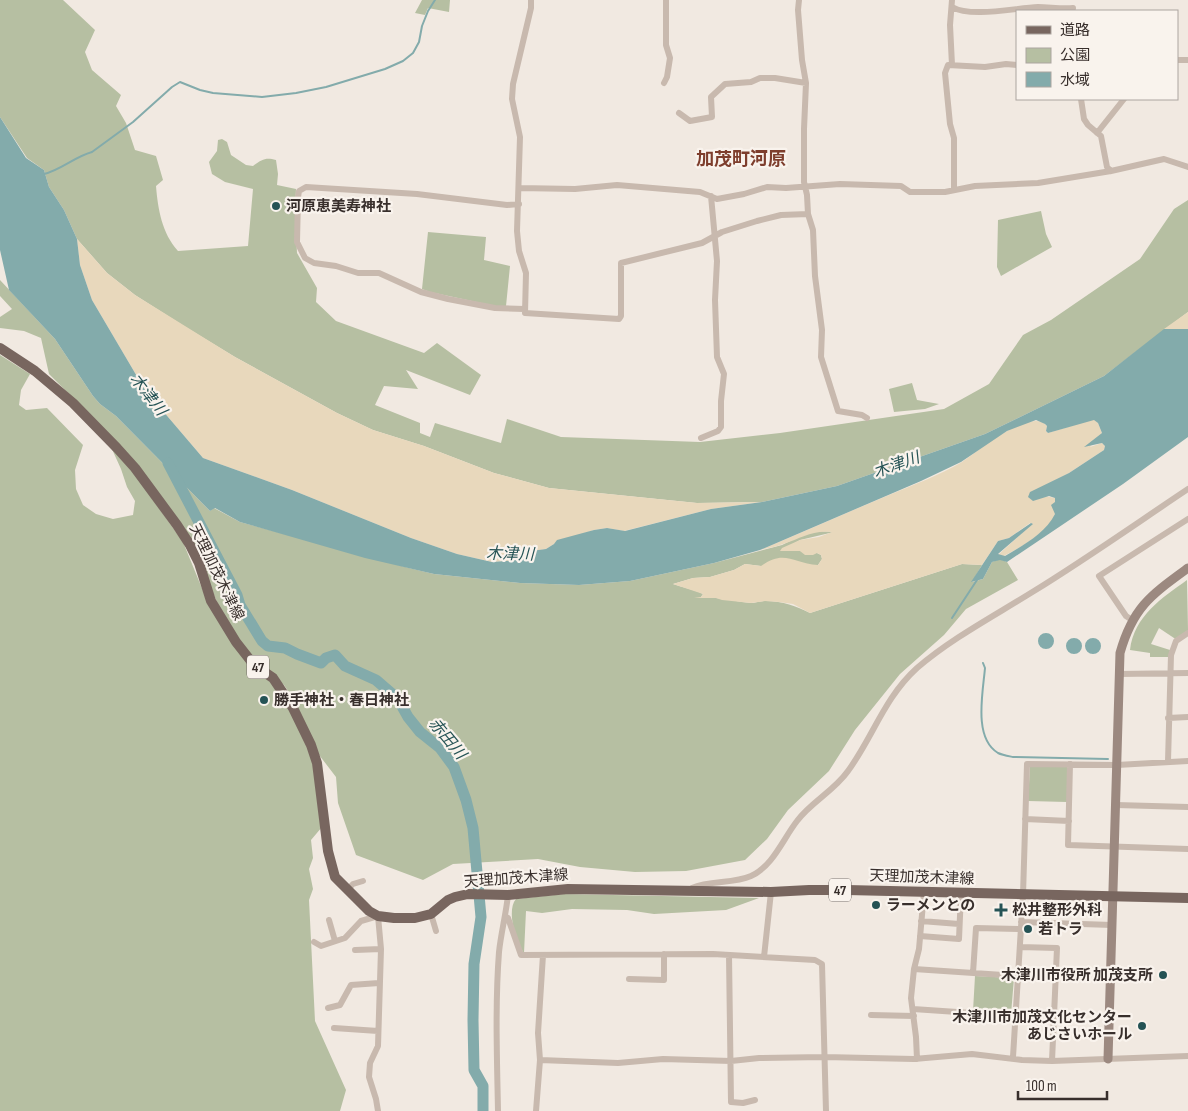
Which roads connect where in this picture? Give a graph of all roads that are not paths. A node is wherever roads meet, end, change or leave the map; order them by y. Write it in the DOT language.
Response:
graph roads {
  1 [pos="531,0"];
  2 [pos="666,0"];
  3 [pos="799,0"];
  4 [pos="1074,0"];
  5 [pos="952,4"];
  6 [pos="1073,10"];
  7 [pos="952,65"];
  8 [pos="1016,65"];
  9 [pos="664,83"];
  10 [pos="806,83"];
  11 [pos="1081,100"];
  12 [pos="1123,100"];
  13 [pos="679,112"];
  14 [pos="1097,132"];
  15 [pos="1188,167"];
  16 [pos="1111,171"];
  17 [pos="805,186"];
  18 [pos="519,188"];
  19 [pos="954,189"];
  20 [pos="711,196"];
  21 [pos="519,204"];
  22 [pos="808,214"];
  23 [pos="716,235"];
  24 [pos="524,309"];
  25 [pos="0,348"];
  26 [pos="868,418"];
  27 [pos="701,438"];
  28 [pos="1188,489"];
  29 [pos="1188,519"];
  30 [pos="1188,568"];
  31 [pos="1132,620"];
  32 [pos="1188,632"];
  33 [pos="1176,641"];
  34 [pos="1188,641"];
  35 [pos="1188,673"];
  36 [pos="1120,674"];
  37 [pos="1170,674"];
  38 [pos="1188,717"];
  39 [pos="1168,718"];
  40 [pos="1168,761"];
  41 [pos="1188,761"];
  42 [pos="1070,764"];
  43 [pos="1118,765"];
  44 [pos="1116,805"];
  45 [pos="1188,807"];
  46 [pos="1025,819"];
  47 [pos="1069,820"];
  48 [pos="1115,846"];
  49 [pos="1188,849"];
  50 [pos="363,881"];
  51 [pos="347,890"];
  52 [pos="689,890"];
  53 [pos="771,892"];
  54 [pos="924,892"];
  55 [pos="961,893"];
  56 [pos="508,895"];
  57 [pos="1023,895"];
  58 [pos="1113,896"];
  59 [pos="1188,898"];
  60 [pos="431,914"];
  61 [pos="378,916"];
  62 [pos="506,917"];
  63 [pos="329,920"];
  64 [pos="921,922"];
  65 [pos="959,924"];
  66 [pos="1021,925"];
  67 [pos="1112,925"];
  68 [pos="436,932"];
  69 [pos="920,936"];
  70 [pos="335,941"];
  71 [pos="314,942"];
  72 [pos="1020,947"];
  73 [pos="380,949"];
  74 [pos="355,950"];
  75 [pos="664,954"];
  76 [pos="542,955"];
  77 [pos="729,955"];
  78 [pos="764,957"];
  79 [pos="914,969"];
  80 [pos="972,973"];
  81 [pos="1018,976"];
  82 [pos="629,979"];
  83 [pos="379,983"];
  84 [pos="328,1008"];
  85 [pos="913,1012"];
  86 [pos="872,1015"];
  87 [pos="1016,1016"];
  88 [pos="334,1028"];
  89 [pos="378,1031"];
  90 [pos="1188,1056"];
  91 [pos="824,1057"];
  92 [pos="1013,1058"];
  93 [pos="917,1059"];
  94 [pos="1108,1059"];
  95 [pos="540,1060"];
  96 [pos="730,1061"];
  97 [pos="1052,1061"];
  98 [pos="755,1100"];
  99 [pos="731,1102"];
  100 [pos="378,1111"];
  101 [pos="498,1111"];
  102 [pos="536,1111"];
  103 [pos="732,1111"];
  104 [pos="826,1111"];
  1 -- 18 [label="street"];
  2 -- 9 [label="street"];
  3 -- 10 [label="street"];
  4 -- 6 [label="street"];
  5 -- 6 [label="street"];
  5 -- 7 [label="street"];
  7 -- 8 [label="street"];
  7 -- 19 [label="street"];
  10 -- 13 [label="street"];
  10 -- 17 [label="street"];
  11 -- 14 [label="street"];
  12 -- 14 [label="street"];
  14 -- 16 [label="street"];
  15 -- 16 [label="street"];
  16 -- 19 [label="street"];
  17 -- 19 [label="street"];
  17 -- 20 [label="street"];
  17 -- 22 [label="street"];
  18 -- 20 [label="street"];
  18 -- 21 [label="street"];
  20 -- 23 [label="street"];
  21 -- 24 [label="street"];
  21 -- 24 [label="street"];
  22 -- 23 [label="street"];
  22 -- 26 [label="street"];
  23 -- 24 [label="street"];
  23 -- 27 [label="street"];
  25 -- 51 [label="main road, 天理加茂木津線 / 47"];
  28 -- 52 [label="street"];
  29 -- 31 [label="street"];
  30 -- 31 [label="street"];
  31 -- 36 [label="street"];
  32 -- 33 [label="street"];
  33 -- 34 [label="street"];
  33 -- 37 [label="street"];
  35 -- 37 [label="street"];
  36 -- 37 [label="street"];
  36 -- 43 [label="street"];
  37 -- 39 [label="street"];
  38 -- 39 [label="street"];
  39 -- 40 [label="street"];
  40 -- 41 [label="street"];
  40 -- 43 [label="street"];
  42 -- 43 [label="street"];
  42 -- 46 [label="street"];
  42 -- 47 [label="street"];
  43 -- 44 [label="street"];
  44 -- 45 [label="street"];
  44 -- 48 [label="street"];
  46 -- 47 [label="street"];
  46 -- 57 [label="street"];
  47 -- 48 [label="street"];
  48 -- 49 [label="street"];
  48 -- 58 [label="street"];
  50 -- 51 [label="street"];
  51 -- 61 [label="main road, 天理加茂木津線 / 47"];
  52 -- 53 [label="main road, 天理加茂木津線 / 47"];
  52 -- 56 [label="main road, 天理加茂木津線 / 47"];
  53 -- 54 [label="main road, 天理加茂木津線 / 47"];
  53 -- 78 [label="street"];
  54 -- 55 [label="main road, 天理加茂木津線 / 47"];
  54 -- 64 [label="street"];
  55 -- 57 [label="main road, 天理加茂木津線 / 47"];
  55 -- 65 [label="street"];
  56 -- 60 [label="main road, 天理加茂木津線 / 47"];
  56 -- 62 [label="street"];
  57 -- 58 [label="main road, 天理加茂木津線 / 47"];
  57 -- 66 [label="street"];
  58 -- 59 [label="main road, 天理加茂木津線 / 47"];
  58 -- 67 [label="street"];
  60 -- 61 [label="main road, 天理加茂木津線 / 47"];
  60 -- 68 [label="street"];
  61 -- 70 [label="street"];
  61 -- 73 [label="street"];
  62 -- 76 [label="street"];
  62 -- 101 [label="street"];
  63 -- 70 [label="street"];
  64 -- 65 [label="street"];
  64 -- 69 [label="street"];
  65 -- 69 [label="street"];
  66 -- 67 [label="street"];
  66 -- 72 [label="street"];
  66 -- 80 [label="street"];
  67 -- 94 [label="street"];
  69 -- 79 [label="street"];
  70 -- 71 [label="street"];
  72 -- 81 [label="street"];
  72 -- 97 [label="street"];
  73 -- 74 [label="street"];
  73 -- 83 [label="street"];
  75 -- 76 [label="street"];
  75 -- 77 [label="street"];
  75 -- 82 [label="street"];
  76 -- 95 [label="street"];
  77 -- 78 [label="street"];
  77 -- 96 [label="street"];
  78 -- 91 [label="street"];
  79 -- 80 [label="street"];
  79 -- 85 [label="street"];
  80 -- 81 [label="street"];
  81 -- 87 [label="street"];
  83 -- 84 [label="street"];
  83 -- 89 [label="street"];
  85 -- 86 [label="street"];
  85 -- 87 [label="street"];
  85 -- 93 [label="street"];
  87 -- 92 [label="street"];
  88 -- 89 [label="street"];
  89 -- 100 [label="street"];
  90 -- 94 [label="street"];
  91 -- 93 [label="street"];
  91 -- 96 [label="street"];
  91 -- 104 [label="street"];
  92 -- 93 [label="street"];
  92 -- 97 [label="street"];
  94 -- 97 [label="street"];
  95 -- 96 [label="street"];
  95 -- 102 [label="street"];
  96 -- 99 [label="street"];
  98 -- 99 [label="street"];
  99 -- 103 [label="street"];
}
